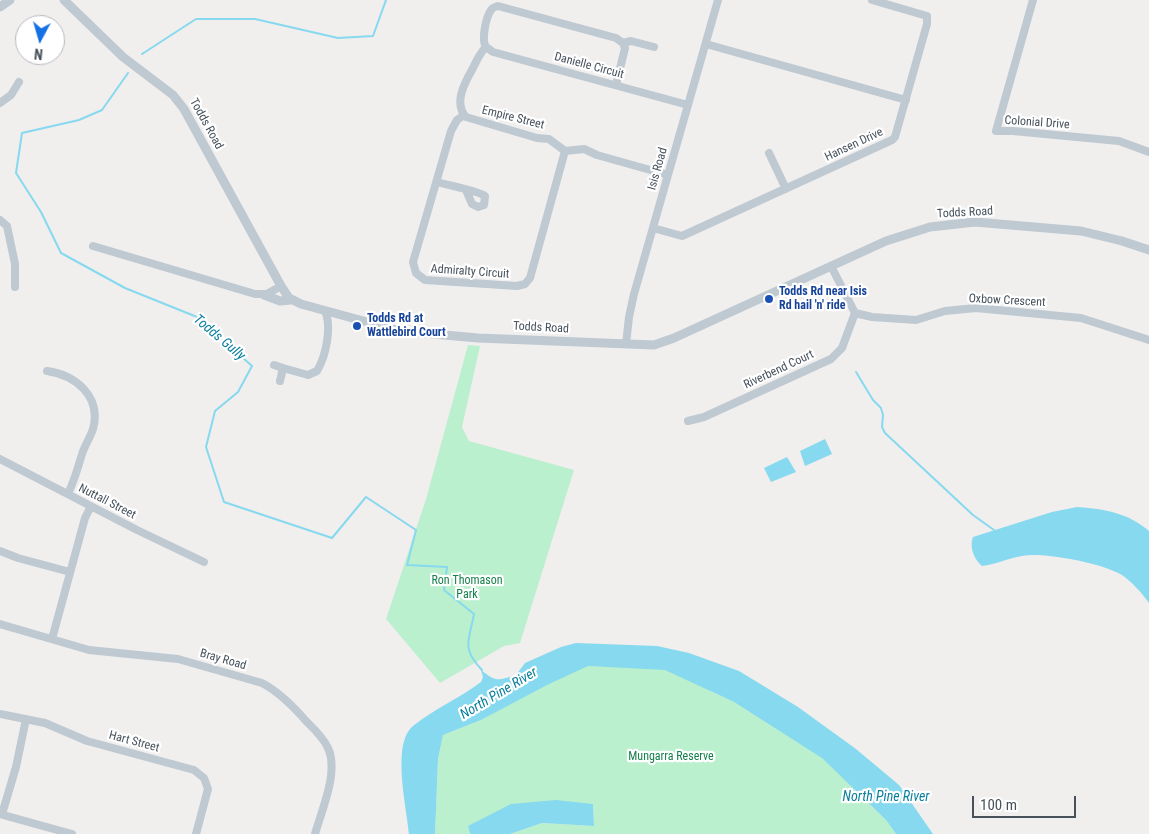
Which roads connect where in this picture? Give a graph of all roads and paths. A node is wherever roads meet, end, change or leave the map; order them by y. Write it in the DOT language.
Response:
graph roads {
  1 [pos="10,0"];
  2 [pos="64,0"];
  3 [pos="718,0"];
  4 [pos="872,0"];
  5 [pos="1033,0"];
  6 [pos="0,7"];
  7 [pos="623,43"];
  8 [pos="706,44"];
  9 [pos="486,47"];
  10 [pos="654,47"];
  11 [pos="18,82"];
  12 [pos="616,85"];
  13 [pos="906,100"];
  14 [pos="0,104"];
  15 [pos="688,105"];
  16 [pos="464,115"];
  17 [pos="565,151"];
  18 [pos="769,152"];
  19 [pos="1149,152"];
  20 [pos="668,175"];
  21 [pos="437,182"];
  22 [pos="786,188"];
  23 [pos="466,190"];
  24 [pos="3,222"];
  25 [pos="653,228"];
  26 [pos="94,246"];
  27 [pos="1149,250"];
  28 [pos="831,266"];
  29 [pos="281,286"];
  30 [pos="15,287"];
  31 [pos="264,295"];
  32 [pos="291,300"];
  33 [pos="325,311"];
  34 [pos="855,313"];
  35 [pos="343,316"];
  36 [pos="330,330"];
  37 [pos="1149,340"];
  38 [pos="626,344"];
  39 [pos="274,365"];
  40 [pos="283,368"];
  41 [pos="46,371"];
  42 [pos="280,381"];
  43 [pos="688,421"];
  44 [pos="0,459"];
  45 [pos="68,494"];
  46 [pos="90,506"];
  47 [pos="0,551"];
  48 [pos="204,562"];
  49 [pos="70,572"];
  50 [pos="0,624"];
  51 [pos="52,639"];
  52 [pos="0,714"];
  53 [pos="26,719"];
  54 [pos="1,814"];
  55 [pos="72,834"];
  56 [pos="196,834"];
  57 [pos="315,834"];
  1 -- 6 [label="street"];
  2 -- 29 [label="street, Todds Road"];
  3 -- 8 [label="street, Isis Road"];
  4 -- 13 [label="street, Hansen Drive"];
  5 -- 19 [label="street, Colonial Drive"];
  7 -- 9 [label="street"];
  7 -- 10 [label="street"];
  7 -- 12 [label="street"];
  8 -- 13 [label="street"];
  8 -- 15 [label="street, Isis Road"];
  9 -- 12 [label="street, Danielle Circuit"];
  9 -- 16 [label="street"];
  11 -- 14 [label="street"];
  12 -- 15 [label="street, Danielle Circuit"];
  13 -- 22 [label="street, Hansen Drive"];
  15 -- 20 [label="street, Isis Road"];
  16 -- 17 [label="street, Empire Street"];
  16 -- 21 [label="street, Admiralty Circuit"];
  17 -- 20 [label="street, Empire Street"];
  17 -- 21 [label="street, Admiralty Circuit"];
  18 -- 22 [label="street"];
  20 -- 25 [label="street, Isis Road"];
  21 -- 23 [label="street"];
  22 -- 25 [label="street, Hansen Drive"];
  24 -- 30 [label="street"];
  25 -- 38 [label="street, Isis Road"];
  26 -- 31 [label="street"];
  27 -- 28 [label="street, Todds Road"];
  28 -- 34 [label="street"];
  28 -- 38 [label="street, Todds Road"];
  29 -- 31 [label="street"];
  29 -- 32 [label="street, Todds Road"];
  31 -- 32 [label="street"];
  32 -- 33 [label="street, Todds Road"];
  33 -- 35 [label="street, Todds Road"];
  33 -- 36 [label="street"];
  34 -- 37 [label="street, Oxbow Crescent"];
  34 -- 43 [label="street, Riverbend Court"];
  35 -- 36 [label="street"];
  35 -- 38 [label="street, Todds Road"];
  36 -- 40 [label="street"];
  39 -- 40 [label="street"];
  40 -- 42 [label="street"];
  41 -- 45 [label="street"];
  44 -- 45 [label="street, Nuttall Street"];
  45 -- 46 [label="street, Nuttall Street"];
  46 -- 48 [label="street, Nuttall Street"];
  46 -- 49 [label="street"];
  47 -- 49 [label="street"];
  49 -- 51 [label="street"];
  50 -- 51 [label="street, Bray Road"];
  51 -- 57 [label="street, Bray Road"];
  52 -- 53 [label="street, Hart Street"];
  53 -- 54 [label="street"];
  53 -- 56 [label="street, Hart Street"];
  54 -- 55 [label="street"];
}
